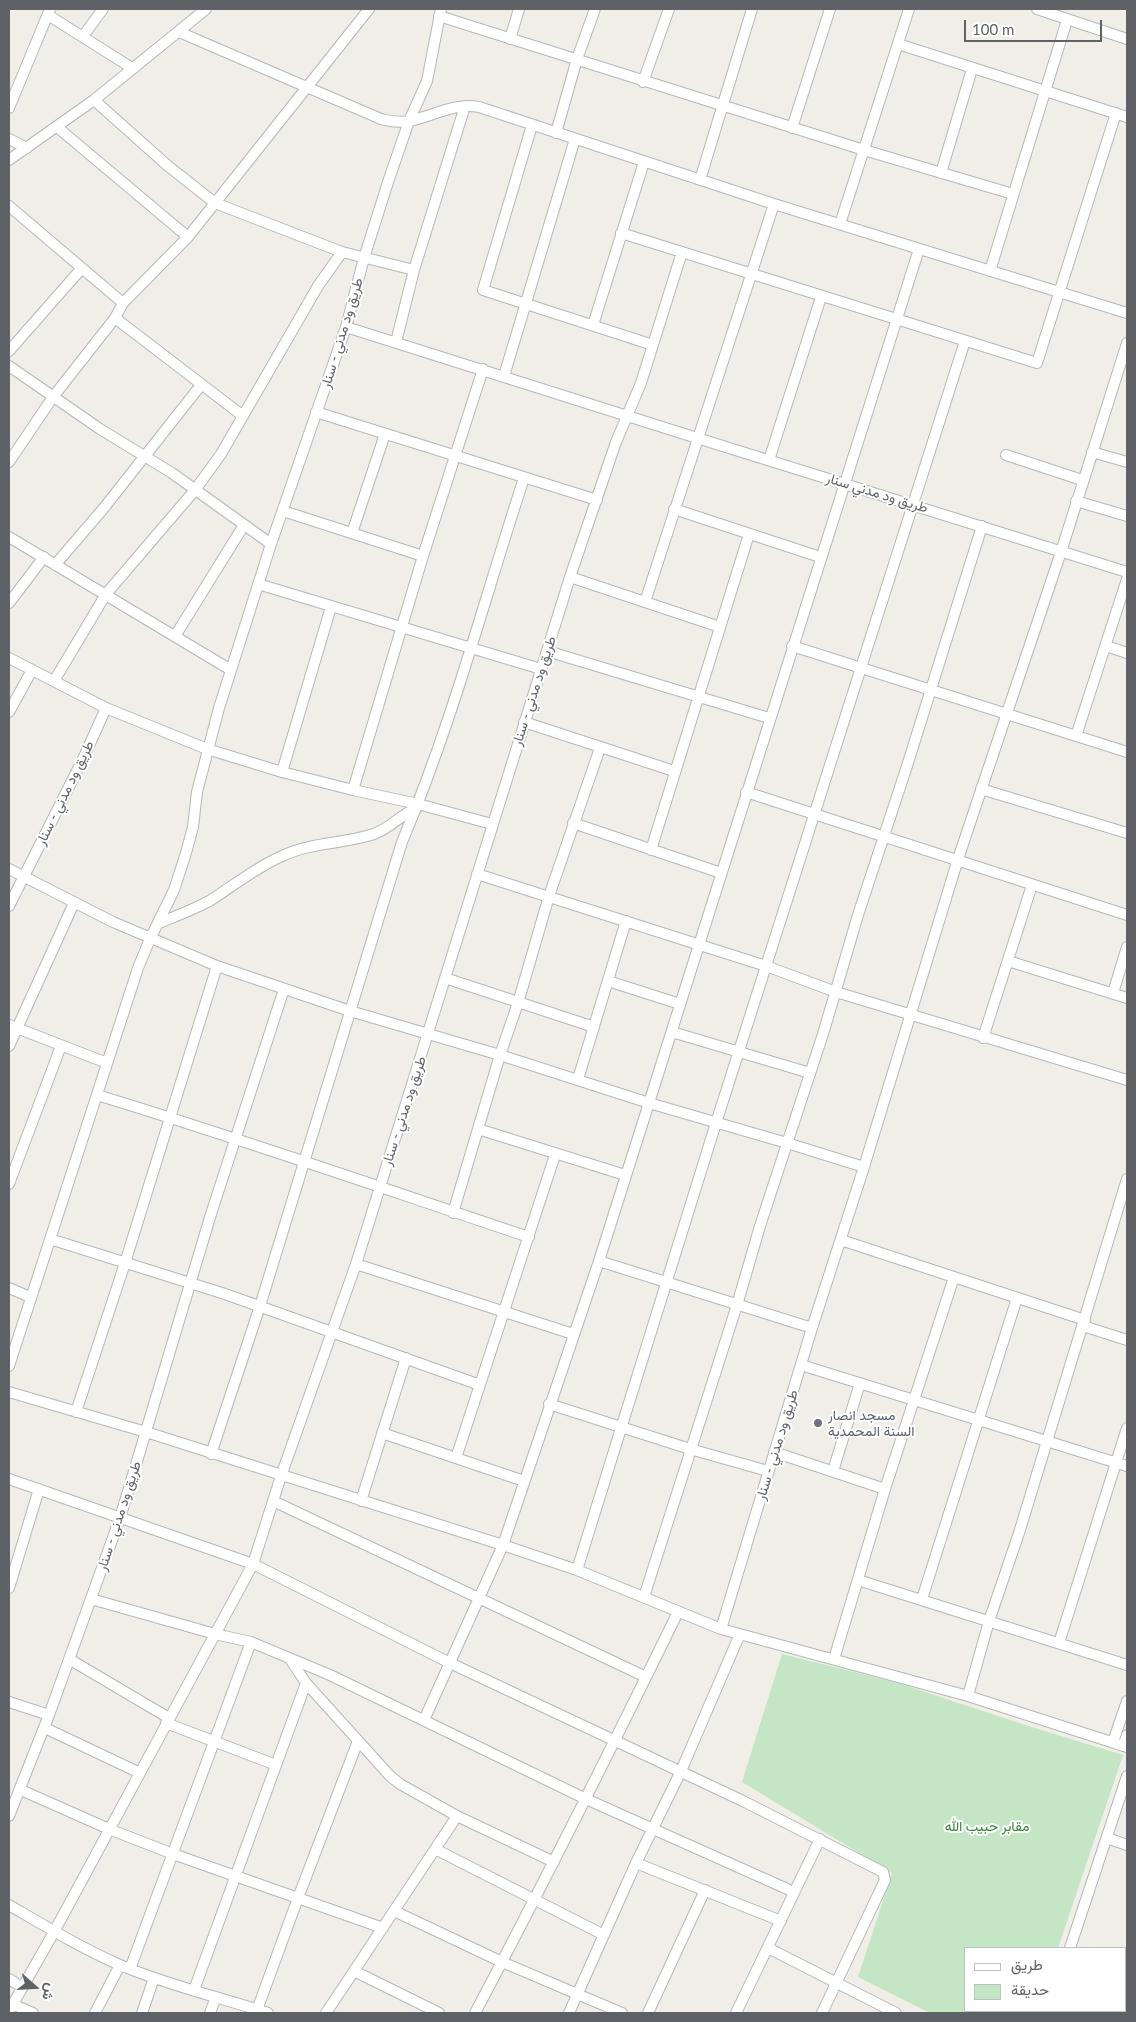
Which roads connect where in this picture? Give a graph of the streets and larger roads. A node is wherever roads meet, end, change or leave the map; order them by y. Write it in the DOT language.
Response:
graph roads {
  1 [pos="104,9"];
  2 [pos="206,9"];
  3 [pos="369,9"];
  4 [pos="519,9"];
  5 [pos="595,9"];
  6 [pos="669,9"];
  7 [pos="752,9"];
  8 [pos="830,9"];
  9 [pos="909,9"];
  10 [pos="1037,9"];
  11 [pos="49,12"];
  12 [pos="440,13"];
  13 [pos="1067,20"];
  14 [pos="179,32"];
  15 [pos="83,36"];
  16 [pos="1127,38"];
  17 [pos="510,39"];
  18 [pos="898,44"];
  19 [pos="577,59"];
  20 [pos="132,68"];
  21 [pos="972,69"];
  22 [pos="643,82"];
  23 [pos="305,88"];
  24 [pos="1045,92"];
  25 [pos="94,100"];
  26 [pos="465,106"];
  27 [pos="722,106"];
  28 [pos="9,108"];
  29 [pos="1116,114"];
  30 [pos="1127,117"];
  31 [pos="409,121"];
  32 [pos="532,125"];
  33 [pos="57,127"];
  34 [pos="792,128"];
  35 [pos="556,133"];
  36 [pos="9,139"];
  37 [pos="575,139"];
  38 [pos="26,148"];
  39 [pos="864,150"];
  40 [pos="9,160"];
  41 [pos="644,162"];
  42 [pos="942,173"];
  43 [pos="700,180"];
  44 [pos="1013,194"];
  45 [pos="215,203"];
  46 [pos="774,204"];
  47 [pos="9,208"];
  48 [pos="840,224"];
  49 [pos="621,233"];
  50 [pos="188,237"];
  51 [pos="919,248"];
  52 [pos="342,252"];
  53 [pos="682,252"];
  54 [pos="364,258"];
  55 [pos="82,268"];
  56 [pos="414,270"];
  57 [pos="990,271"];
  58 [pos="751,274"];
  59 [pos="1058,293"];
  60 [pos="821,297"];
  61 [pos="123,303"];
  62 [pos="525,304"];
  63 [pos="1127,313"];
  64 [pos="115,318"];
  65 [pos="896,319"];
  66 [pos="593,325"];
  67 [pos="346,327"];
  68 [pos="965,341"];
  69 [pos="396,342"];
  70 [pos="1127,343"];
  71 [pos="653,345"];
  72 [pos="9,351"];
  73 [pos="9,366"];
  74 [pos="483,370"];
  75 [pos="504,376"];
  76 [pos="200,385"];
  77 [pos="53,397"];
  78 [pos="316,412"];
  79 [pos="243,416"];
  80 [pos="626,416"];
  81 [pos="385,434"];
  82 [pos="697,438"];
  83 [pos="1092,452"];
  84 [pos="1006,455"];
  85 [pos="455,456"];
  86 [pos="146,457"];
  87 [pos="769,460"];
  88 [pos="9,462"];
  89 [pos="1127,462"];
  90 [pos="524,478"];
  91 [pos="1082,480"];
  92 [pos="844,482"];
  93 [pos="195,490"];
  94 [pos="597,500"];
  95 [pos="1076,501"];
  96 [pos="913,504"];
  97 [pos="674,510"];
  98 [pos="283,511"];
  99 [pos="1127,516"];
  100 [pos="244,525"];
  101 [pos="982,526"];
  102 [pos="352,534"];
  103 [pos="749,534"];
  104 [pos="9,537"];
  105 [pos="271,544"];
  106 [pos="1061,552"];
  107 [pos="423,556"];
  108 [pos="44,557"];
  109 [pos="820,557"];
  110 [pos="56,564"];
  111 [pos="1127,572"];
  112 [pos="570,577"];
  113 [pos="1127,579"];
  114 [pos="258,584"];
  115 [pos="106,594"];
  116 [pos="645,602"];
  117 [pos="9,603"];
  118 [pos="331,607"];
  119 [pos="720,627"];
  120 [pos="402,628"];
  121 [pos="175,636"];
  122 [pos="792,646"];
  123 [pos="1106,646"];
  124 [pos="472,648"];
  125 [pos="547,651"];
  126 [pos="1127,654"];
  127 [pos="9,658"];
  128 [pos="541,669"];
  129 [pos="861,669"];
  130 [pos="32,670"];
  131 [pos="231,670"];
  132 [pos="54,681"];
  133 [pos="930,690"];
  134 [pos="699,696"];
  135 [pos="106,708"];
  136 [pos="9,712"];
  137 [pos="1005,714"];
  138 [pos="769,718"];
  139 [pos="524,722"];
  140 [pos="1076,736"];
  141 [pos="600,748"];
  142 [pos="207,749"];
  143 [pos="1127,752"];
  144 [pos="674,771"];
  145 [pos="282,772"];
  146 [pos="981,789"];
  147 [pos="352,790"];
  148 [pos="746,792"];
  149 [pos="417,806"];
  150 [pos="815,815"];
  151 [pos="574,823"];
  152 [pos="492,824"];
  153 [pos="1127,833"];
  154 [pos="884,836"];
  155 [pos="651,850"];
  156 [pos="958,860"];
  157 [pos="9,869"];
  158 [pos="721,873"];
  159 [pos="477,874"];
  160 [pos="23,877"];
  161 [pos="1032,885"];
  162 [pos="549,896"];
  163 [pos="74,903"];
  164 [pos="9,906"];
  165 [pos="1127,915"];
  166 [pos="626,921"];
  167 [pos="159,923"];
  168 [pos="150,939"];
  169 [pos="699,944"];
  170 [pos="1127,947"];
  171 [pos="1008,961"];
  172 [pos="217,966"];
  173 [pos="766,966"];
  174 [pos="445,978"];
  175 [pos="608,981"];
  176 [pos="284,989"];
  177 [pos="836,992"];
  178 [pos="1113,994"];
  179 [pos="1127,998"];
  180 [pos="518,1003"];
  181 [pos="680,1004"];
  182 [pos="350,1010"];
  183 [pos="910,1014"];
  184 [pos="13,1026"];
  185 [pos="594,1027"];
  186 [pos="672,1032"];
  187 [pos="429,1034"];
  188 [pos="983,1038"];
  189 [pos="9,1046"];
  190 [pos="61,1046"];
  191 [pos="739,1052"];
  192 [pos="500,1055"];
  193 [pos="107,1063"];
  194 [pos="810,1073"];
  195 [pos="578,1079"];
  196 [pos="1127,1080"];
  197 [pos="97,1095"];
  198 [pos="649,1103"];
  199 [pos="170,1117"];
  200 [pos="716,1123"];
  201 [pos="478,1130"];
  202 [pos="235,1139"];
  203 [pos="787,1143"];
  204 [pos="555,1154"];
  205 [pos="303,1161"];
  206 [pos="864,1167"];
  207 [pos="625,1175"];
  208 [pos="1127,1179"];
  209 [pos="9,1184"];
  210 [pos="379,1188"];
  211 [pos="453,1212"];
  212 [pos="528,1237"];
  213 [pos="50,1239"];
  214 [pos="841,1240"];
  215 [pos="598,1261"];
  216 [pos="125,1263"];
  217 [pos="356,1264"];
  218 [pos="954,1277"];
  219 [pos="190,1283"];
  220 [pos="667,1283"];
  221 [pos="9,1288"];
  222 [pos="30,1297"];
  223 [pos="1017,1298"];
  224 [pos="737,1305"];
  225 [pos="260,1306"];
  226 [pos="504,1311"];
  227 [pos="1084,1323"];
  228 [pos="812,1328"];
  229 [pos="331,1333"];
  230 [pos="573,1334"];
  231 [pos="1127,1340"];
  232 [pos="406,1358"];
  233 [pos="801,1364"];
  234 [pos="9,1366"];
  235 [pos="860,1383"];
  236 [pos="480,1385"];
  237 [pos="9,1392"];
  238 [pos="914,1400"];
  239 [pos="549,1404"];
  240 [pos="76,1412"];
  241 [pos="978,1420"];
  242 [pos="622,1427"];
  243 [pos="1127,1428"];
  244 [pos="146,1432"];
  245 [pos="382,1433"];
  246 [pos="1047,1441"];
  247 [pos="690,1449"];
  248 [pos="774,1452"];
  249 [pos="211,1454"];
  250 [pos="456,1458"];
  251 [pos="1116,1463"];
  252 [pos="1127,1466"];
  253 [pos="768,1471"];
  254 [pos="833,1471"];
  255 [pos="281,1476"];
  256 [pos="9,1479"];
  257 [pos="524,1481"];
  258 [pos="885,1489"];
  259 [pos="39,1490"];
  260 [pos="361,1501"];
  261 [pos="273,1502"];
  262 [pos="120,1518"];
  263 [pos="502,1545"];
  264 [pos="253,1564"];
  265 [pos="577,1570"];
  266 [pos="858,1580"];
  267 [pos="9,1588"];
  268 [pos="644,1598"];
  269 [pos="91,1599"];
  270 [pos="478,1599"];
  271 [pos="922,1600"];
  272 [pos="678,1612"];
  273 [pos="990,1621"];
  274 [pos="721,1629"];
  275 [pos="215,1634"];
  276 [pos="740,1634"];
  277 [pos="251,1642"];
  278 [pos="1059,1643"];
  279 [pos="69,1659"];
  280 [pos="834,1659"];
  281 [pos="290,1660"];
  282 [pos="450,1663"];
  283 [pos="1127,1665"];
  284 [pos="646,1677"];
  285 [pos="306,1683"];
  286 [pos="968,1696"];
  287 [pos="1127,1701"];
  288 [pos="9,1702"];
  289 [pos="49,1715"];
  290 [pos="424,1720"];
  291 [pos="168,1721"];
  292 [pos="44,1728"];
  293 [pos="1127,1735"];
  294 [pos="214,1741"];
  295 [pos="616,1741"];
  296 [pos="358,1742"];
  297 [pos="1121,1745"];
  298 [pos="276,1765"];
  299 [pos="682,1771"];
  300 [pos="140,1773"];
  301 [pos="1127,1776"];
  302 [pos="20,1790"];
  303 [pos="586,1799"];
  304 [pos="9,1816"];
  305 [pos="457,1816"];
  306 [pos="109,1829"];
  307 [pos="652,1829"];
  308 [pos="1107,1838"];
  309 [pos="820,1839"];
  310 [pos="1127,1845"];
  311 [pos="435,1849"];
  312 [pos="173,1854"];
  313 [pos="554,1862"];
  314 [pos="636,1863"];
  315 [pos="236,1876"];
  316 [pos="704,1890"];
  317 [pos="794,1892"];
  318 [pos="298,1898"];
  319 [pos="534,1901"];
  320 [pos="9,1905"];
  321 [pos="394,1911"];
  322 [pos="781,1921"];
  323 [pos="383,1928"];
  324 [pos="54,1932"];
  325 [pos="604,1935"];
  326 [pos="1070,1947"];
  327 [pos="768,1948"];
  328 [pos="502,1962"];
  329 [pos="120,1965"];
  330 [pos="130,1968"];
  331 [pos="354,1971"];
  332 [pos="154,1978"];
  333 [pos="9,1979"];
  334 [pos="836,1982"];
  335 [pos="22,1987"];
  336 [pos="194,1990"];
  337 [pos="577,1994"];
  338 [pos="216,1997"];
  339 [pos="11,2008"];
  340 [pos="257,2010"];
  341 [pos="33,2013"];
  342 [pos="95,2013"];
  343 [pos="142,2013"];
  344 [pos="210,2013"];
  345 [pos="268,2013"];
  346 [pos="326,2013"];
  347 [pos="439,2013"];
  348 [pos="475,2013"];
  349 [pos="569,2013"];
  350 [pos="622,2013"];
  351 [pos="648,2013"];
  352 [pos="736,2013"];
  353 [pos="822,2013"];
  354 [pos="896,2013"];
  1 -- 15 [label="street"];
  2 -- 14 [label="street"];
  3 -- 23 [label="street"];
  4 -- 17 [label="street"];
  5 -- 19 [label="street"];
  6 -- 22 [label="street"];
  7 -- 27 [label="street"];
  8 -- 34 [label="street"];
  9 -- 18 [label="street"];
  10 -- 13 [label="street"];
  11 -- 15 [label="street"];
  11 -- 28 [label="street"];
  12 -- 17 [label="street"];
  12 -- 31 [label="street, طريق ود مدني - سنار"];
  13 -- 16 [label="street"];
  13 -- 24 [label="street"];
  14 -- 20 [label="street"];
  14 -- 23 [label="street"];
  15 -- 20 [label="street"];
  17 -- 19 [label="street"];
  18 -- 21 [label="street"];
  18 -- 39 [label="street"];
  19 -- 22 [label="street"];
  19 -- 35 [label="street"];
  20 -- 25 [label="street"];
  21 -- 24 [label="street"];
  21 -- 42 [label="street"];
  22 -- 27 [label="street"];
  23 -- 31 [label="street"];
  23 -- 45 [label="street"];
  24 -- 29 [label="street"];
  24 -- 44 [label="street"];
  25 -- 33 [label="street"];
  25 -- 45 [label="street"];
  26 -- 31 [label="street"];
  26 -- 32 [label="street"];
  26 -- 56 [label="street"];
  27 -- 34 [label="street"];
  27 -- 43 [label="street"];
  29 -- 30 [label="street"];
  29 -- 59 [label="street"];
  31 -- 54 [label="street, طريق ود مدني - سنار"];
  32 -- 35 [label="street"];
  32 -- 62 [label="street"];
  33 -- 38 [label="street"];
  33 -- 50 [label="street"];
  34 -- 39 [label="street"];
  35 -- 37 [label="street"];
  36 -- 38 [label="street"];
  37 -- 41 [label="street"];
  37 -- 62 [label="street"];
  38 -- 40 [label="street"];
  39 -- 42 [label="street"];
  39 -- 48 [label="street"];
  41 -- 43 [label="street"];
  41 -- 49 [label="street"];
  42 -- 44 [label="street"];
  43 -- 46 [label="street"];
  44 -- 57 [label="street"];
  45 -- 50 [label="street"];
  45 -- 52 [label="street"];
  46 -- 48 [label="street"];
  46 -- 58 [label="street"];
  47 -- 55 [label="street"];
  48 -- 51 [label="street"];
  49 -- 53 [label="street"];
  49 -- 66 [label="street"];
  50 -- 61 [label="street"];
  51 -- 57 [label="street"];
  51 -- 65 [label="street"];
  52 -- 54 [label="street"];
  52 -- 79 [label="street"];
  53 -- 58 [label="street"];
  53 -- 71 [label="street, طريق ود مدني - سنار"];
  54 -- 56 [label="street"];
  54 -- 67 [label="street, طريق ود مدني - سنار"];
  55 -- 61 [label="street"];
  55 -- 72 [label="street"];
  56 -- 69 [label="street"];
  57 -- 59 [label="street"];
  58 -- 60 [label="street"];
  58 -- 82 [label="street"];
  59 -- 63 [label="street"];
  59 -- 68 [label="street"];
  60 -- 65 [label="street"];
  60 -- 87 [label="street"];
  61 -- 64 [label="street"];
  62 -- 66 [label="street"];
  62 -- 75 [label="street"];
  64 -- 76 [label="street"];
  64 -- 77 [label="street"];
  65 -- 68 [label="street"];
  65 -- 92 [label="street"];
  66 -- 71 [label="street"];
  67 -- 69 [label="street, طريق ود مدني سنار"];
  67 -- 78 [label="street, طريق ود مدني - سنار"];
  68 -- 96 [label="street"];
  69 -- 74 [label="street, طريق ود مدني سنار"];
  70 -- 83 [label="street, طريق ود مدني - سنار"];
  71 -- 80 [label="street, طريق ود مدني - سنار"];
  73 -- 77 [label="street"];
  74 -- 75 [label="street, طريق ود مدني سنار"];
  74 -- 85 [label="street"];
  75 -- 80 [label="street, طريق ود مدني سنار"];
  76 -- 79 [label="street"];
  76 -- 86 [label="street"];
  77 -- 86 [label="street"];
  77 -- 88 [label="street"];
  78 -- 81 [label="street"];
  78 -- 98 [label="street, طريق ود مدني - سنار"];
  79 -- 93 [label="street"];
  80 -- 82 [label="street, طريق ود مدني سنار"];
  80 -- 94 [label="street, طريق ود مدني - سنار"];
  81 -- 85 [label="street"];
  81 -- 102 [label="street"];
  82 -- 87 [label="street, طريق ود مدني سنار"];
  82 -- 97 [label="street"];
  83 -- 89 [label="street"];
  83 -- 91 [label="street, طريق ود مدني - سنار"];
  84 -- 91 [label="street"];
  85 -- 90 [label="street"];
  85 -- 107 [label="street"];
  86 -- 93 [label="street"];
  86 -- 110 [label="street"];
  87 -- 92 [label="street, طريق ود مدني سنار"];
  90 -- 94 [label="street"];
  90 -- 124 [label="street"];
  91 -- 95 [label="street, طريق ود مدني - سنار"];
  92 -- 96 [label="street, طريق ود مدني سنار"];
  92 -- 109 [label="street"];
  93 -- 100 [label="street"];
  93 -- 115 [label="street"];
  94 -- 112 [label="street, طريق ود مدني - سنار"];
  95 -- 99 [label="street"];
  95 -- 106 [label="street, طريق ود مدني - سنار"];
  96 -- 101 [label="street, طريق ود مدني سنار"];
  96 -- 129 [label="street"];
  97 -- 103 [label="street"];
  97 -- 116 [label="street"];
  98 -- 102 [label="street"];
  98 -- 105 [label="street, طريق ود مدني - سنار"];
  100 -- 105 [label="street"];
  100 -- 121 [label="street"];
  101 -- 106 [label="street, طريق ود مدني سنار"];
  101 -- 133 [label="street"];
  102 -- 107 [label="street"];
  103 -- 109 [label="street"];
  103 -- 119 [label="street"];
  104 -- 108 [label="street"];
  105 -- 114 [label="street, طريق ود مدني - سنار"];
  106 -- 111 [label="street, طريق ود مدني سنار"];
  106 -- 137 [label="street, طريق ود مدني - سنار"];
  107 -- 120 [label="street"];
  108 -- 110 [label="street"];
  108 -- 117 [label="street"];
  109 -- 122 [label="street"];
  110 -- 115 [label="street"];
  112 -- 116 [label="street"];
  112 -- 125 [label="street, طريق ود مدني - سنار"];
  113 -- 123 [label="street"];
  114 -- 118 [label="street"];
  114 -- 131 [label="street, طريق ود مدني - سنار"];
  115 -- 121 [label="street"];
  115 -- 132 [label="street"];
  116 -- 119 [label="street"];
  118 -- 120 [label="street"];
  118 -- 145 [label="street"];
  119 -- 134 [label="street"];
  120 -- 124 [label="street"];
  120 -- 147 [label="street"];
  121 -- 131 [label="street"];
  122 -- 129 [label="street"];
  122 -- 138 [label="street"];
  123 -- 126 [label="street"];
  123 -- 140 [label="street"];
  124 -- 128 [label="street"];
  124 -- 149 [label="street"];
  125 -- 128 [label="street, طريق ود مدني - سنار"];
  125 -- 134 [label="street"];
  127 -- 130 [label="street"];
  128 -- 139 [label="street, طريق ود مدني - سنار"];
  129 -- 133 [label="street"];
  129 -- 150 [label="street"];
  130 -- 132 [label="street"];
  130 -- 136 [label="street"];
  131 -- 142 [label="street, طريق ود مدني - سنار"];
  132 -- 135 [label="street"];
  133 -- 137 [label="street"];
  133 -- 154 [label="street"];
  134 -- 138 [label="street"];
  134 -- 144 [label="street"];
  135 -- 142 [label="street"];
  135 -- 160 [label="street, طريق ود مدني - سنار"];
  137 -- 140 [label="street"];
  137 -- 146 [label="street, طريق ود مدني - سنار"];
  138 -- 148 [label="street"];
  139 -- 141 [label="street"];
  139 -- 152 [label="street, طريق ود مدني - سنار"];
  140 -- 143 [label="street"];
  141 -- 144 [label="street"];
  141 -- 151 [label="street"];
  142 -- 145 [label="street"];
  142 -- 167 [label="street, طريق ود مدني - سنار"];
  144 -- 155 [label="street"];
  145 -- 147 [label="street"];
  146 -- 153 [label="street"];
  146 -- 156 [label="street, طريق ود مدني - سنار"];
  147 -- 149 [label="street"];
  148 -- 150 [label="street"];
  148 -- 158 [label="street"];
  149 -- 152 [label="street"];
  149 -- 167 [label="street"];
  149 -- 182 [label="street"];
  150 -- 154 [label="street"];
  150 -- 173 [label="street"];
  151 -- 155 [label="street"];
  151 -- 162 [label="street"];
  152 -- 159 [label="street, طريق ود مدني - سنار"];
  154 -- 156 [label="street"];
  154 -- 177 [label="street"];
  155 -- 158 [label="street"];
  156 -- 161 [label="street"];
  156 -- 183 [label="street, طريق ود مدني - سنار"];
  157 -- 160 [label="street"];
  158 -- 169 [label="street"];
  159 -- 162 [label="street"];
  159 -- 174 [label="street, طريق ود مدني - سنار"];
  160 -- 163 [label="street"];
  160 -- 164 [label="street, طريق ود مدني - سنار"];
  161 -- 165 [label="street"];
  161 -- 171 [label="street"];
  162 -- 166 [label="street"];
  162 -- 180 [label="street"];
  163 -- 168 [label="street"];
  163 -- 184 [label="street"];
  166 -- 169 [label="street"];
  166 -- 175 [label="street"];
  167 -- 168 [label="street, طريق ود مدني - سنار"];
  168 -- 172 [label="street"];
  168 -- 193 [label="street, طريق ود مدني - سنار"];
  169 -- 173 [label="street"];
  169 -- 181 [label="street"];
  170 -- 178 [label="street"];
  171 -- 178 [label="street"];
  171 -- 188 [label="street"];
  172 -- 176 [label="street"];
  172 -- 199 [label="street"];
  173 -- 177 [label="street"];
  173 -- 191 [label="street"];
  174 -- 180 [label="street"];
  174 -- 187 [label="street, طريق ود مدني - سنار"];
  175 -- 181 [label="street"];
  175 -- 185 [label="street"];
  176 -- 182 [label="street"];
  176 -- 202 [label="street, طريق ود مدني - سنار"];
  177 -- 183 [label="street"];
  177 -- 194 [label="street"];
  178 -- 179 [label="street"];
  180 -- 185 [label="street"];
  180 -- 192 [label="street"];
  181 -- 186 [label="street"];
  182 -- 187 [label="street"];
  182 -- 205 [label="street"];
  183 -- 188 [label="street"];
  183 -- 206 [label="street, طريق ود مدني - سنار"];
  184 -- 189 [label="street"];
  184 -- 190 [label="street"];
  185 -- 195 [label="street"];
  186 -- 191 [label="street"];
  186 -- 198 [label="street"];
  187 -- 192 [label="street"];
  187 -- 210 [label="street, طريق ود مدني - سنار"];
  188 -- 196 [label="street"];
  190 -- 193 [label="street"];
  190 -- 209 [label="street"];
  191 -- 194 [label="street"];
  191 -- 200 [label="street"];
  192 -- 195 [label="street"];
  192 -- 201 [label="street"];
  193 -- 197 [label="street, طريق ود مدني - سنار"];
  194 -- 203 [label="street"];
  195 -- 198 [label="street"];
  197 -- 199 [label="street"];
  197 -- 213 [label="street, طريق ود مدني - سنار"];
  198 -- 200 [label="street"];
  198 -- 207 [label="street"];
  199 -- 202 [label="street"];
  199 -- 216 [label="street"];
  200 -- 203 [label="street"];
  200 -- 220 [label="street"];
  201 -- 204 [label="street"];
  201 -- 211 [label="street"];
  202 -- 205 [label="street"];
  202 -- 219 [label="street, طريق ود مدني - سنار"];
  203 -- 206 [label="street"];
  203 -- 224 [label="street"];
  204 -- 207 [label="street"];
  204 -- 212 [label="street"];
  205 -- 210 [label="street"];
  205 -- 225 [label="street"];
  206 -- 214 [label="street, طريق ود مدني - سنار"];
  207 -- 215 [label="street"];
  208 -- 227 [label="street"];
  210 -- 211 [label="street"];
  210 -- 217 [label="street, طريق ود مدني - سنار"];
  211 -- 212 [label="street"];
  212 -- 226 [label="street"];
  213 -- 216 [label="street"];
  213 -- 222 [label="street, طريق ود مدني - سنار"];
  214 -- 218 [label="street"];
  214 -- 228 [label="street, طريق ود مدني - سنار"];
  215 -- 220 [label="street"];
  215 -- 230 [label="street"];
  216 -- 219 [label="street"];
  216 -- 240 [label="street"];
  217 -- 226 [label="street"];
  217 -- 229 [label="street, طريق ود مدني - سنار"];
  218 -- 223 [label="street"];
  218 -- 238 [label="street"];
  219 -- 225 [label="street"];
  219 -- 244 [label="street, طريق ود مدني - سنار"];
  220 -- 224 [label="street"];
  220 -- 242 [label="street"];
  221 -- 222 [label="street"];
  222 -- 234 [label="street, طريق ود مدني - سنار"];
  223 -- 227 [label="street"];
  223 -- 241 [label="street"];
  224 -- 228 [label="street"];
  224 -- 247 [label="street"];
  225 -- 229 [label="street"];
  225 -- 249 [label="street"];
  226 -- 230 [label="street"];
  226 -- 236 [label="street"];
  227 -- 231 [label="street"];
  227 -- 246 [label="street"];
  228 -- 233 [label="street, طريق ود مدني - سنار"];
  229 -- 232 [label="street"];
  229 -- 255 [label="street, طريق ود مدني - سنار"];
  230 -- 239 [label="street"];
  232 -- 236 [label="street"];
  232 -- 245 [label="street"];
  233 -- 235 [label="street"];
  233 -- 248 [label="street, طريق ود مدني - سنار"];
  235 -- 238 [label="street"];
  235 -- 254 [label="street"];
  236 -- 250 [label="street"];
  237 -- 240 [label="street"];
  238 -- 241 [label="street"];
  238 -- 258 [label="street"];
  239 -- 242 [label="street"];
  239 -- 257 [label="street"];
  240 -- 244 [label="street"];
  241 -- 246 [label="street"];
  241 -- 271 [label="street"];
  242 -- 247 [label="street"];
  242 -- 265 [label="street"];
  243 -- 251 [label="street"];
  244 -- 249 [label="street"];
  244 -- 262 [label="street, طريق ود مدني - سنار"];
  245 -- 250 [label="street"];
  245 -- 260 [label="street"];
  246 -- 251 [label="street"];
  246 -- 273 [label="street"];
  247 -- 253 [label="street"];
  247 -- 268 [label="street"];
  248 -- 253 [label="street, طريق ود مدني - سنار"];
  248 -- 254 [label="street"];
  249 -- 255 [label="street"];
  250 -- 257 [label="street"];
  251 -- 252 [label="street"];
  251 -- 278 [label="street"];
  253 -- 274 [label="street, طريق ود مدني - سنار"];
  254 -- 258 [label="street"];
  255 -- 260 [label="street"];
  255 -- 261 [label="street, طريق ود مدني - سنار"];
  256 -- 259 [label="street"];
  257 -- 263 [label="street"];
  258 -- 266 [label="street"];
  259 -- 262 [label="street"];
  259 -- 267 [label="street"];
  260 -- 263 [label="street"];
  261 -- 264 [label="street, طريق ود مدني - سنار"];
  261 -- 270 [label="street"];
  262 -- 264 [label="street"];
  262 -- 269 [label="street, طريق ود مدني - سنار"];
  263 -- 265 [label="street"];
  263 -- 270 [label="street"];
  264 -- 275 [label="street, طريق ود مدني - سنار"];
  264 -- 282 [label="street"];
  265 -- 268 [label="street"];
  266 -- 271 [label="street"];
  266 -- 280 [label="street"];
  268 -- 272 [label="street"];
  269 -- 275 [label="street"];
  269 -- 279 [label="street, طريق ود مدني - سنار"];
  270 -- 282 [label="street"];
  270 -- 284 [label="street"];
  271 -- 273 [label="street"];
  272 -- 274 [label="street"];
  272 -- 284 [label="street"];
  273 -- 278 [label="street"];
  273 -- 286 [label="street"];
  274 -- 276 [label="street"];
  275 -- 277 [label="street"];
  275 -- 291 [label="street, طريق ود مدني - سنار"];
  276 -- 280 [label="street"];
  276 -- 299 [label="street"];
  277 -- 281 [label="street"];
  277 -- 294 [label="street"];
  278 -- 283 [label="street"];
  279 -- 289 [label="street, طريق ود مدني - سنار"];
  279 -- 291 [label="street"];
  280 -- 286 [label="street"];
  281 -- 285 [label="street"];
  281 -- 290 [label="street"];
  282 -- 290 [label="street"];
  282 -- 295 [label="street"];
  284 -- 295 [label="street"];
  285 -- 296 [label="street"];
  285 -- 298 [label="street"];
  286 -- 297 [label="street"];
  287 -- 297 [label="street"];
  288 -- 289 [label="street"];
  289 -- 292 [label="street, طريق ود مدني - سنار"];
  290 -- 303 [label="street"];
  291 -- 294 [label="street"];
  291 -- 300 [label="street, طريق ود مدني - سنار"];
  292 -- 300 [label="street"];
  292 -- 302 [label="street, طريق ود مدني - سنار"];
  293 -- 297 [label="street"];
  294 -- 298 [label="street"];
  294 -- 312 [label="street"];
  295 -- 299 [label="street"];
  295 -- 303 [label="street"];
  296 -- 305 [label="street"];
  296 -- 318 [label="street"];
  298 -- 315 [label="street"];
  299 -- 307 [label="street"];
  299 -- 309 [label="street"];
  300 -- 306 [label="street, طريق ود مدني - سنار"];
  301 -- 308 [label="street"];
  302 -- 304 [label="street, طريق ود مدني - سنار"];
  302 -- 306 [label="street"];
  303 -- 307 [label="street"];
  303 -- 313 [label="street"];
  305 -- 311 [label="street"];
  305 -- 313 [label="street"];
  306 -- 312 [label="street"];
  306 -- 324 [label="street, طريق ود مدني - سنار"];
  307 -- 314 [label="street"];
  307 -- 317 [label="street"];
  308 -- 310 [label="street"];
  308 -- 326 [label="street"];
  309 -- 317 [label="street"];
  309 -- 334 [label="street"];
  311 -- 319 [label="street"];
  311 -- 321 [label="street"];
  312 -- 315 [label="street"];
  312 -- 330 [label="street"];
  313 -- 319 [label="street"];
  314 -- 316 [label="street"];
  314 -- 325 [label="street"];
  315 -- 318 [label="street"];
  315 -- 336 [label="street"];
  316 -- 322 [label="street"];
  316 -- 351 [label="street"];
  317 -- 322 [label="street"];
  318 -- 323 [label="street"];
  318 -- 340 [label="street"];
  319 -- 325 [label="street"];
  319 -- 328 [label="street"];
  320 -- 324 [label="street"];
  321 -- 323 [label="street"];
  321 -- 328 [label="street"];
  322 -- 327 [label="street"];
  323 -- 331 [label="street"];
  324 -- 329 [label="street"];
  324 -- 335 [label="street, طريق ود مدني - سنار"];
  325 -- 337 [label="street"];
  327 -- 334 [label="street"];
  327 -- 352 [label="street"];
  328 -- 337 [label="street"];
  328 -- 348 [label="street"];
  329 -- 330 [label="street"];
  329 -- 342 [label="street"];
  330 -- 332 [label="street"];
  331 -- 346 [label="street"];
  331 -- 347 [label="street"];
  332 -- 336 [label="street"];
  332 -- 343 [label="street"];
  333 -- 335 [label="street"];
  334 -- 353 [label="street"];
  334 -- 354 [label="street"];
  335 -- 339 [label="street, طريق ود مدني - سنار"];
  336 -- 338 [label="street"];
  337 -- 349 [label="street"];
  337 -- 350 [label="street"];
  338 -- 340 [label="street"];
  338 -- 344 [label="street"];
  339 -- 341 [label="street"];
  340 -- 345 [label="street"];
}
